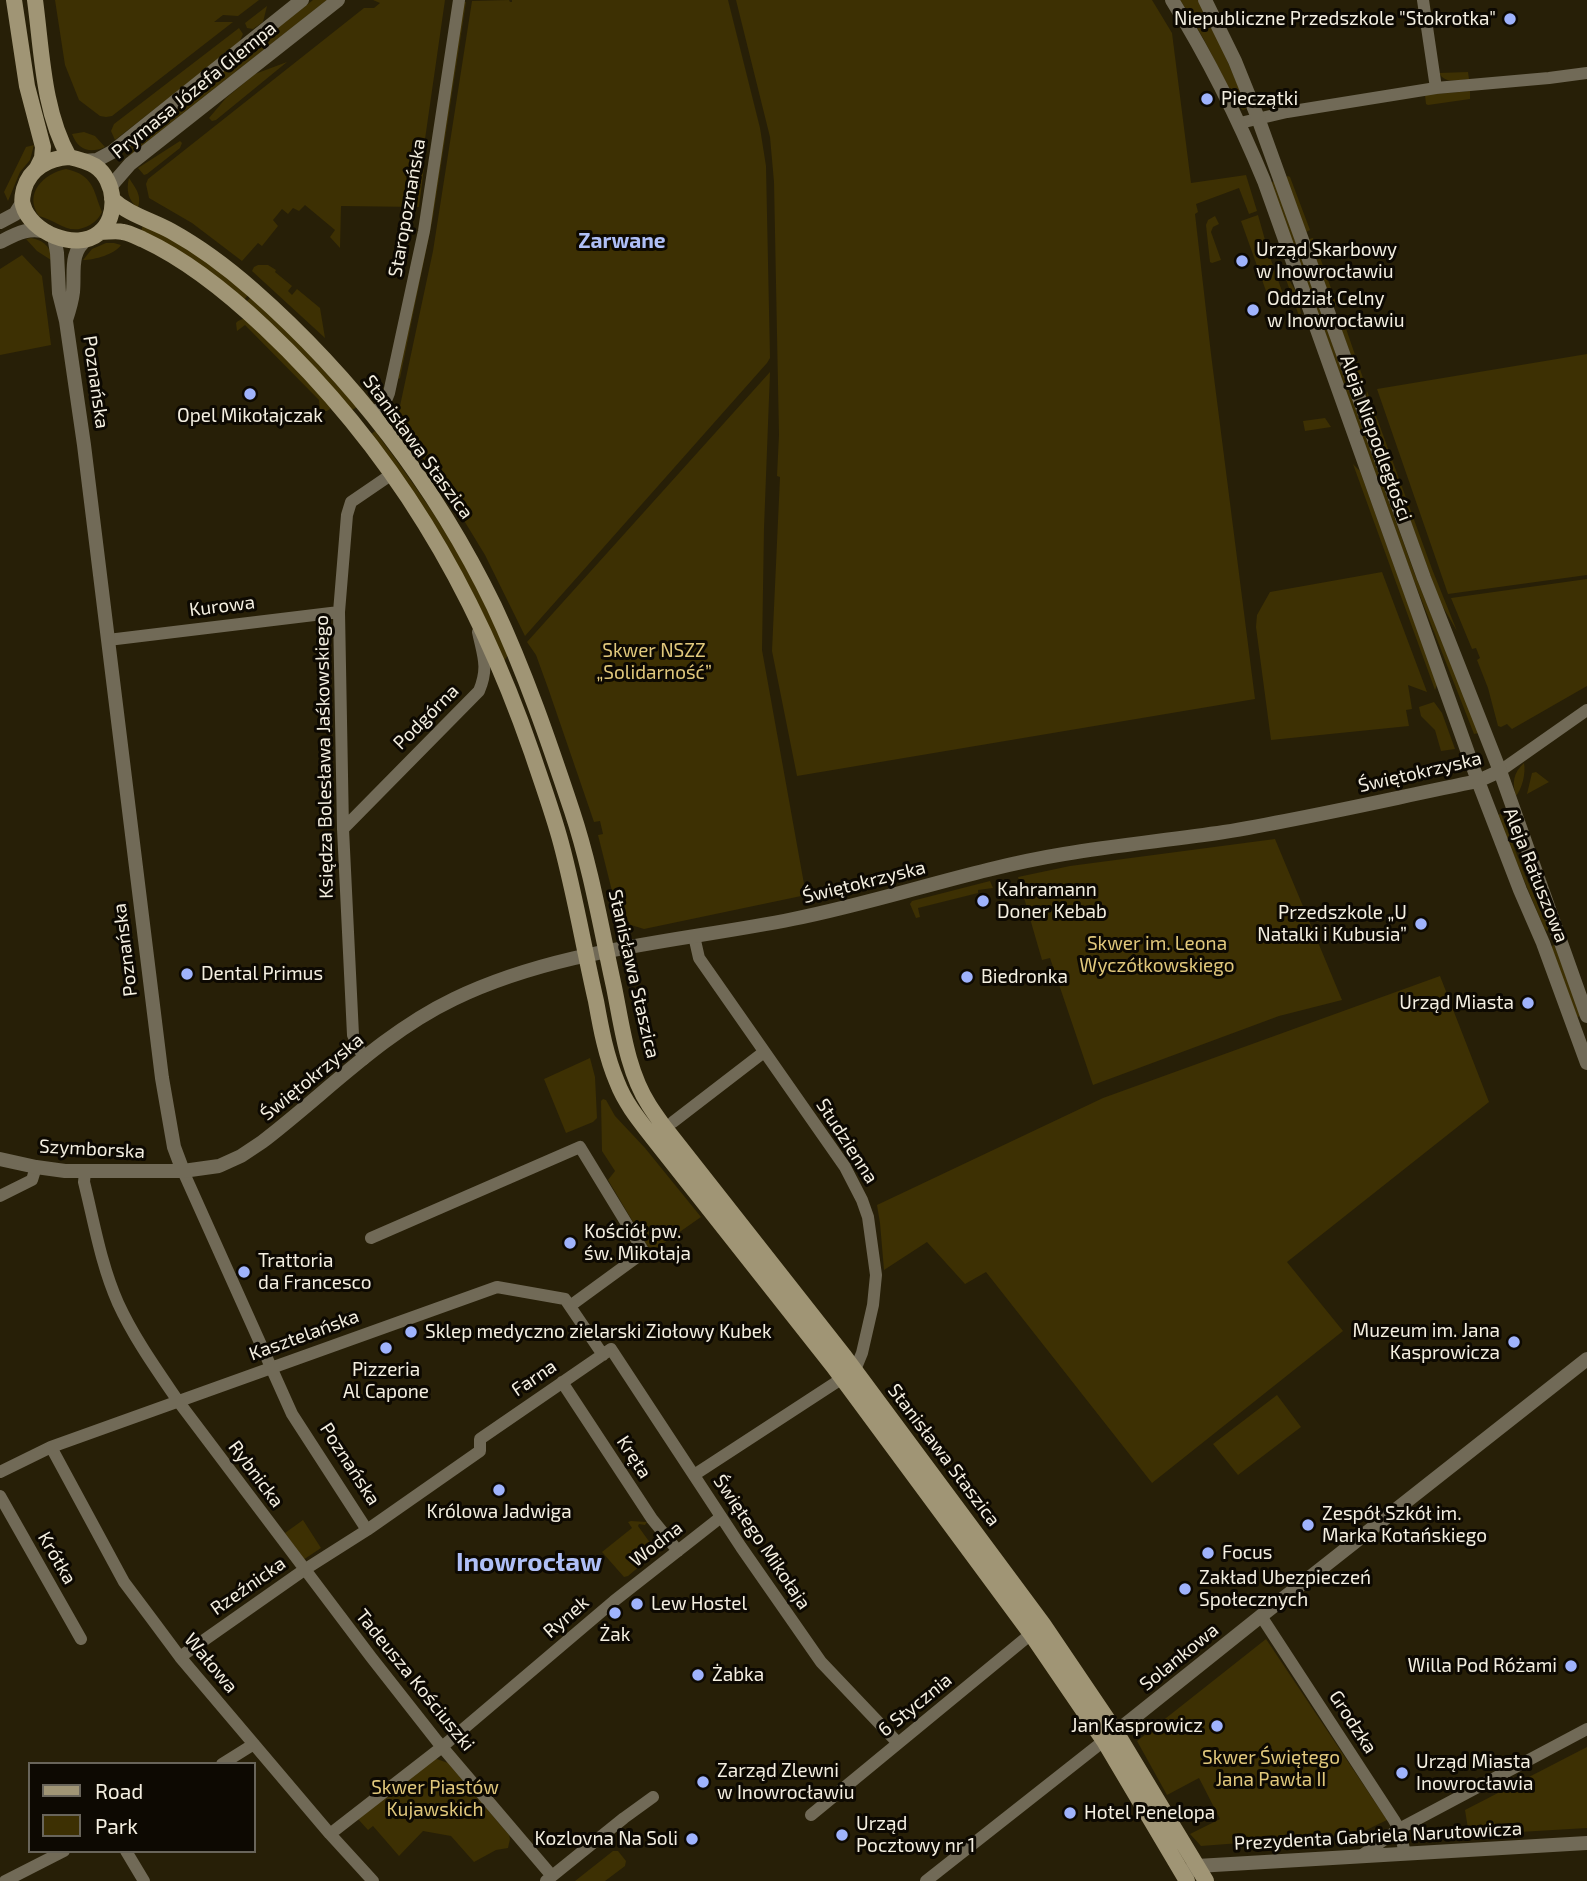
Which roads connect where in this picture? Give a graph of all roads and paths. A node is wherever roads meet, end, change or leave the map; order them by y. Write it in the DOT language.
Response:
graph roads {
  1 [pos="14,0"];
  2 [pos="36,0"];
  3 [pos="302,0"];
  4 [pos="338,0"];
  5 [pos="459,0"];
  6 [pos="1172,0"];
  7 [pos="1205,0"];
  8 [pos="1423,0"];
  9 [pos="1587,73"];
  10 [pos="1436,88"];
  11 [pos="1258,118"];
  12 [pos="1240,123"];
  13 [pos="76,159"];
  14 [pos="37,168"];
  15 [pos="111,193"];
  16 [pos="22,203"];
  17 [pos="0,222"];
  18 [pos="51,234"];
  19 [pos="94,236"];
  20 [pos="0,242"];
  21 [pos="66,321"];
  22 [pos="372,414"];
  23 [pos="392,474"];
  24 [pos="474,611"];
  25 [pos="340,612"];
  26 [pos="108,639"];
  27 [pos="1586,713"];
  28 [pos="1500,771"];
  29 [pos="1478,781"];
  30 [pos="343,829"];
  31 [pos="694,936"];
  32 [pos="1558,936"];
  33 [pos="1543,943"];
  34 [pos="606,952"];
  35 [pos="586,956"];
  36 [pos="1587,1016"];
  37 [pos="764,1052"];
  38 [pos="364,1059"];
  39 [pos="1587,1063"];
  40 [pos="673,1122"];
  41 [pos="0,1159"];
  42 [pos="36,1167"];
  43 [pos="183,1171"];
  44 [pos="85,1172"];
  45 [pos="0,1196"];
  46 [pos="371,1237"];
  47 [pos="570,1306"];
  48 [pos="607,1352"];
  49 [pos="1587,1359"];
  50 [pos="271,1367"];
  51 [pos="848,1374"];
  52 [pos="562,1382"];
  53 [pos="178,1401"];
  54 [pos="51,1447"];
  55 [pos="0,1472"];
  56 [pos="694,1475"];
  57 [pos="436,1482"];
  58 [pos="0,1496"];
  59 [pos="721,1517"];
  60 [pos="367,1530"];
  61 [pos="678,1551"];
  62 [pos="304,1570"];
  63 [pos="614,1601"];
  64 [pos="1261,1616"];
  65 [pos="1037,1629"];
  66 [pos="81,1639"];
  67 [pos="180,1657"];
  68 [pos="1587,1729"];
  69 [pos="1110,1736"];
  70 [pos="898,1743"];
  71 [pos="254,1744"];
  72 [pos="442,1747"];
  73 [pos="225,1762"];
  74 [pos="653,1797"];
  75 [pos="810,1815"];
  76 [pos="1399,1829"];
  77 [pos="330,1834"];
  78 [pos="1587,1843"];
  79 [pos="60,1853"];
  80 [pos="127,1853"];
  81 [pos="1405,1853"];
  82 [pos="1361,1856"];
  83 [pos="1186,1876"];
  84 [pos="549,1879"];
  85 [pos="5,1881"];
  86 [pos="144,1881"];
  87 [pos="373,1881"];
  88 [pos="926,1881"];
  89 [pos="1206,1881"];
  1 -- 14 [label="main road"];
  2 -- 13 [label="main road"];
  3 -- 13 [label="street, Prymasa Józefa Glempa"];
  4 -- 15 [label="street, Prymasa Józefa Glempa"];
  5 -- 22 [label="street, Staropoznańska"];
  6 -- 12 [label="street, Aleja Niepodległości"];
  7 -- 11 [label="street, Aleja Niepodległości"];
  8 -- 10 [label="street"];
  9 -- 10 [label="street"];
  10 -- 11 [label="street"];
  11 -- 12 [label="street"];
  11 -- 28 [label="street, Aleja Niepodległości"];
  12 -- 29 [label="street, Aleja Niepodległości"];
  13 -- 14 [label="main road"];
  13 -- 15 [label="main road"];
  14 -- 16 [label="main road"];
  15 -- 19 [label="main road"];
  15 -- 22 [label="main road, Stanisława Staszica"];
  16 -- 17 [label="street"];
  16 -- 18 [label="main road"];
  18 -- 19 [label="main road"];
  18 -- 20 [label="street"];
  18 -- 21 [label="street, Poznańska"];
  19 -- 21 [label="street, Poznańska"];
  19 -- 23 [label="main road, Stanisława Staszica"];
  21 -- 26 [label="street, Poznańska"];
  22 -- 34 [label="main road, Stanisława Staszica"];
  23 -- 24 [label="main road, Stanisława Staszica"];
  23 -- 25 [label="street, Księdza Bolesława Jaśkowskiego"];
  24 -- 30 [label="street, Podgórna"];
  24 -- 35 [label="main road, Stanisława Staszica"];
  25 -- 26 [label="street, Kurowa"];
  25 -- 30 [label="street, Księdza Bolesława Jaśkowskiego"];
  26 -- 43 [label="street, Poznańska"];
  27 -- 28 [label="street, Świętokrzyska"];
  28 -- 29 [label="street, Świętokrzyska"];
  28 -- 32 [label="street, Aleja Ratuszowa"];
  29 -- 31 [label="street, Świętokrzyska"];
  29 -- 33 [label="street, Aleja Ratuszowa"];
  30 -- 38 [label="street, Księdza Bolesława Jaśkowskiego"];
  31 -- 34 [label="street, Świętokrzyska"];
  31 -- 37 [label="street, Studzienna"];
  32 -- 33 [label="street"];
  32 -- 36 [label="street, Aleja Ratuszowa"];
  33 -- 39 [label="street, Aleja Ratuszowa"];
  34 -- 35 [label="street, Świętokrzyska"];
  34 -- 51 [label="main road, Stanisława Staszica"];
  35 -- 38 [label="street, Świętokrzyska"];
  35 -- 51 [label="main road, Stanisława Staszica"];
  37 -- 40 [label="street"];
  37 -- 51 [label="street, Studzienna"];
  38 -- 43 [label="street, Świętokrzyska"];
  41 -- 42 [label="street, Szymborska"];
  42 -- 44 [label="street, Szymborska"];
  42 -- 45 [label="street"];
  43 -- 44 [label="street, Szymborska"];
  43 -- 50 [label="street, Poznańska"];
  44 -- 53 [label="street, Rybnicka"];
  46 -- 47 [label="street"];
  47 -- 48 [label="street, Świętego Mikołaja"];
  47 -- 50 [label="street, Kasztelańska"];
  48 -- 52 [label="street, Farna"];
  48 -- 56 [label="street, Świętego Mikołaja"];
  49 -- 64 [label="street, Solankowa"];
  50 -- 53 [label="street, Kasztelańska"];
  50 -- 60 [label="street, Poznańska"];
  51 -- 56 [label="street"];
  51 -- 65 [label="main road, Stanisława Staszica"];
  52 -- 57 [label="street, Farna"];
  52 -- 61 [label="street, Kręta"];
  53 -- 54 [label="street, Kasztelańska"];
  53 -- 62 [label="street, Rybnicka"];
  54 -- 55 [label="street"];
  54 -- 67 [label="street, Wałowa"];
  56 -- 59 [label="street, Świętego Mikołaja"];
  57 -- 60 [label="street, Rzeźnicka"];
  58 -- 66 [label="street, Krótka"];
  59 -- 61 [label="street, Wodna"];
  59 -- 70 [label="street, Świętego Mikołaja"];
  60 -- 62 [label="street, Rzeźnicka"];
  61 -- 63 [label="street, Wodna"];
  62 -- 67 [label="street, Rzeźnicka"];
  62 -- 72 [label="street, Tadeusza Kościuszki"];
  63 -- 72 [label="street, Rynek"];
  64 -- 69 [label="street, Solankowa"];
  64 -- 76 [label="street, Grodzka"];
  65 -- 69 [label="main road, Stanisława Staszica"];
  65 -- 70 [label="street, 6 Stycznia"];
  67 -- 71 [label="street, Wałowa"];
  68 -- 76 [label="street"];
  69 -- 83 [label="main road, Stanisława Staszica"];
  69 -- 88 [label="street, Solankowa"];
  70 -- 75 [label="street, 6 Stycznia"];
  71 -- 73 [label="street"];
  71 -- 77 [label="street, Wałowa"];
  72 -- 77 [label="street, Rynek"];
  72 -- 84 [label="street, Tadeusza Kościuszki"];
  74 -- 84 [label="street"];
  76 -- 81 [label="street, Grodzka"];
  76 -- 82 [label="street"];
  77 -- 87 [label="street, Wałowa"];
  78 -- 81 [label="street, Prezydenta Gabriela Narutowicza"];
  79 -- 85 [label="street"];
  80 -- 86 [label="street"];
  81 -- 82 [label="street, Prezydenta Gabriela Narutowicza"];
  82 -- 83 [label="street, Prezydenta Gabriela Narutowicza"];
  83 -- 89 [label="main road, Stanisława Staszica"];
}
